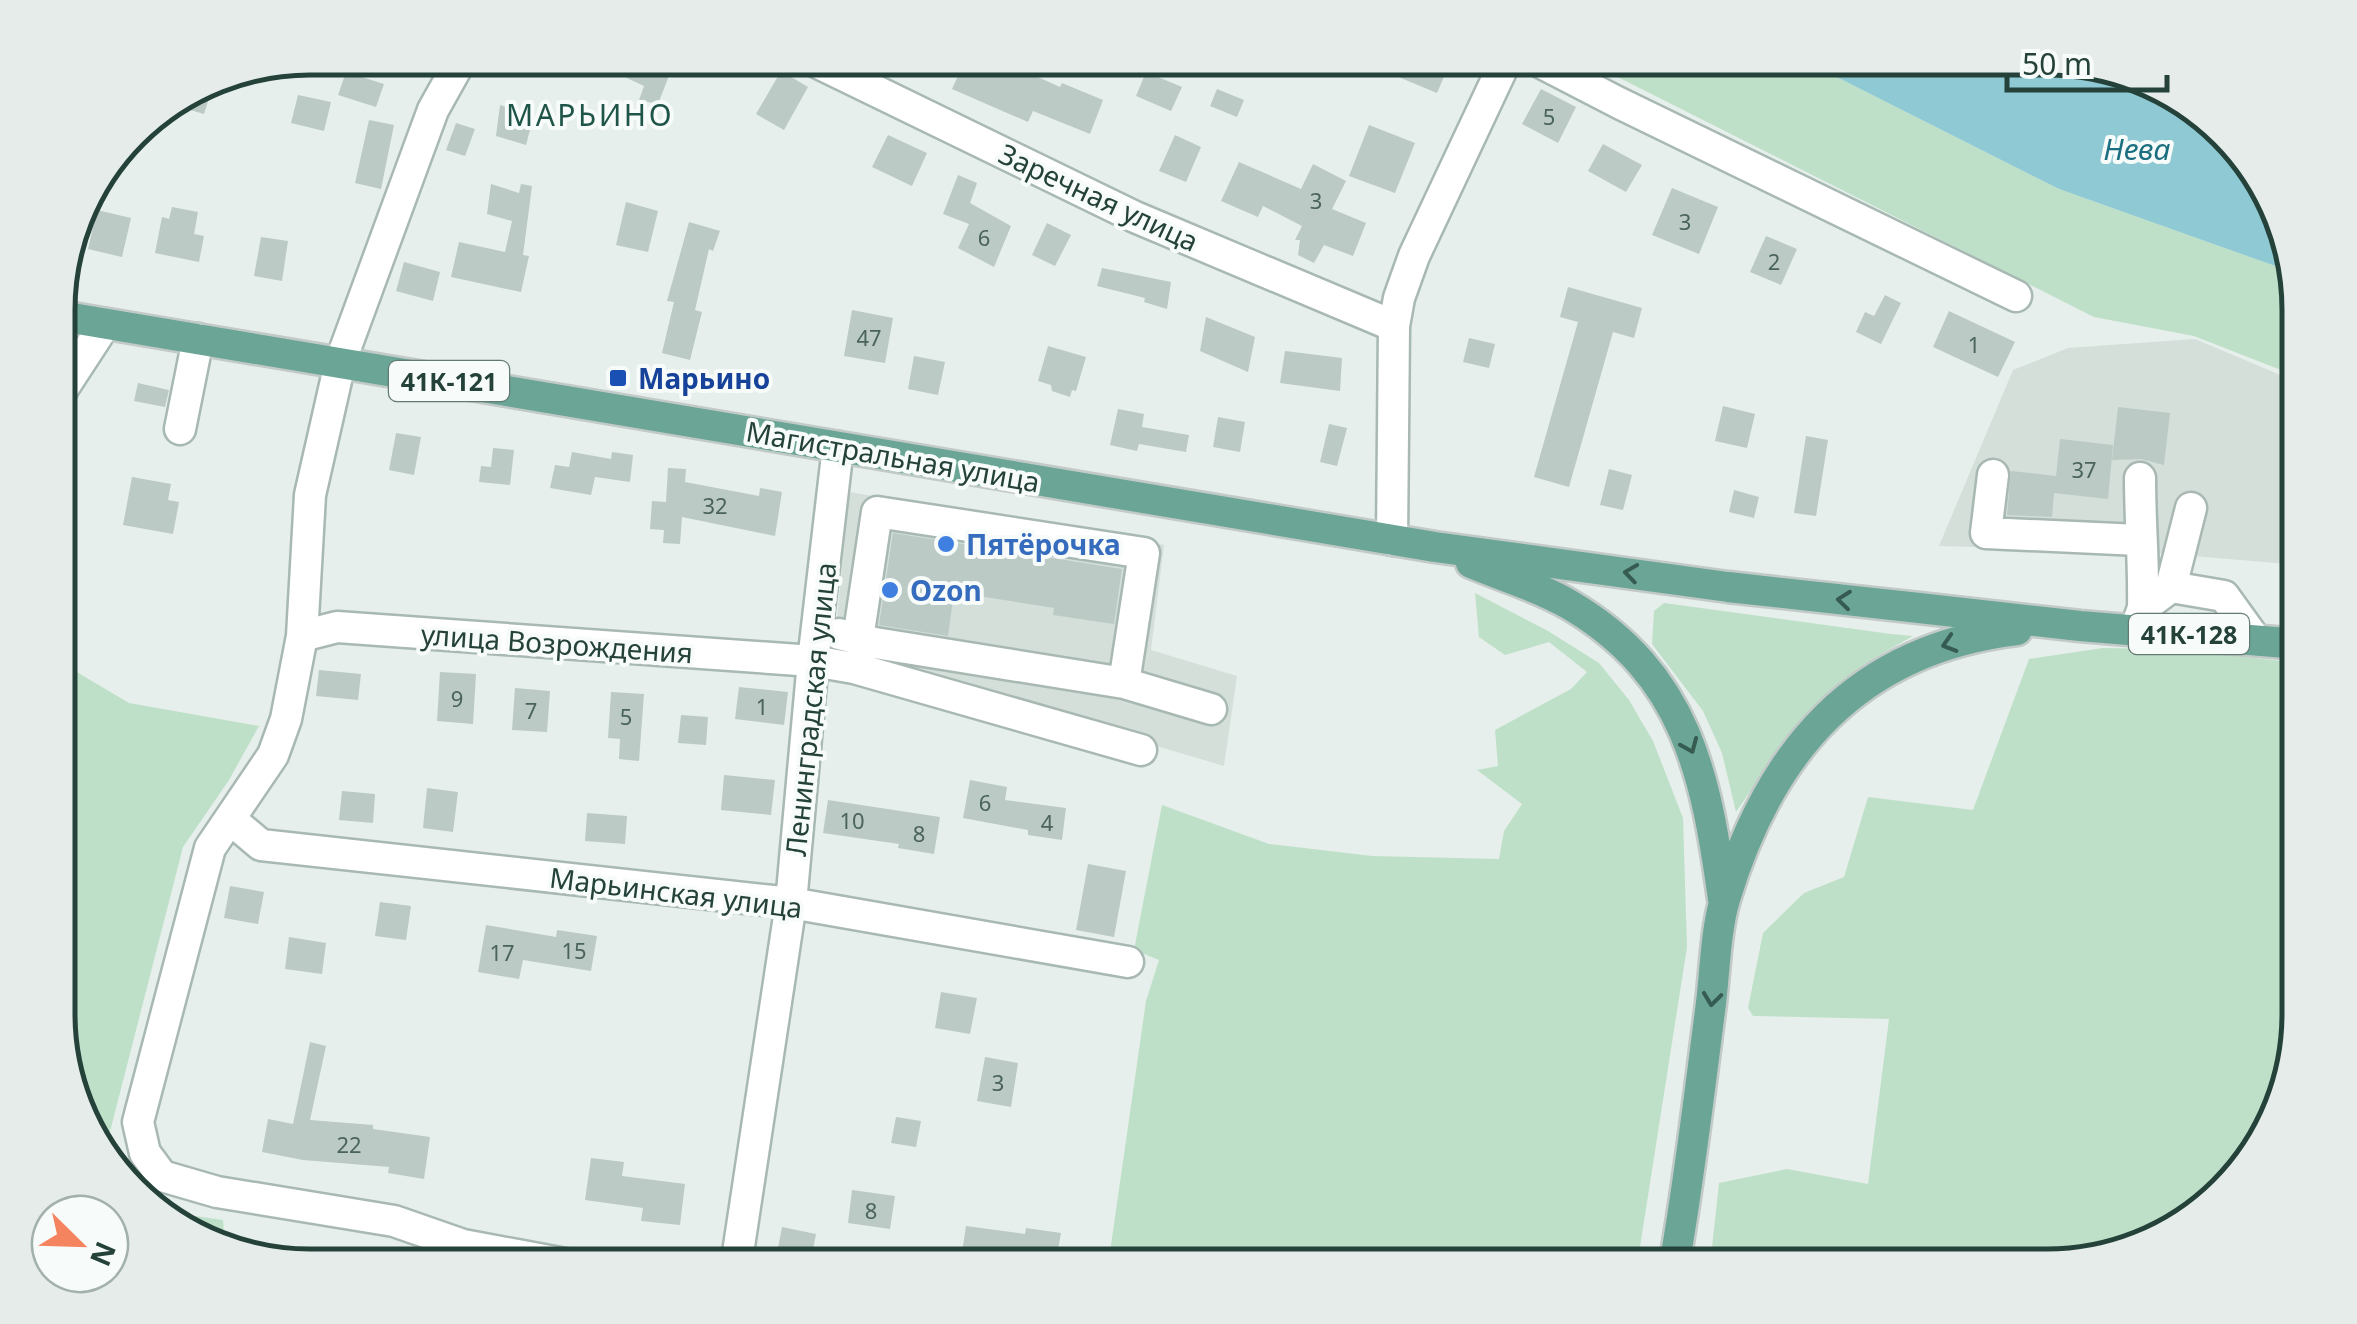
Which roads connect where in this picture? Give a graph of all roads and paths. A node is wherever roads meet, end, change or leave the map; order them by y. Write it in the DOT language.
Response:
graph roads {
  1 [pos="453,75"];
  2 [pos="843,75"];
  3 [pos="1499,75"];
  4 [pos="1565,75"];
  5 [pos="2016,296"];
  6 [pos="75,319"];
  7 [pos="105,324"];
  8 [pos="1394,326"];
  9 [pos="198,339"];
  10 [pos="340,363"];
  11 [pos="75,370"];
  12 [pos="180,430"];
  13 [pos="838,447"];
  14 [pos="1993,475"];
  15 [pos="2140,478"];
  16 [pos="2190,508"];
  17 [pos="1392,540"];
  18 [pos="2139,540"];
  19 [pos="1435,548"];
  20 [pos="2170,587"];
  21 [pos="2139,619"];
  22 [pos="2080,626"];
  23 [pos="816,628"];
  24 [pos="302,636"];
  25 [pos="858,638"];
  26 [pos="2255,639"];
  27 [pos="2281,642"];
  28 [pos="812,661"];
  29 [pos="1124,683"];
  30 [pos="1211,709"];
  31 [pos="1141,750"];
  32 [pos="230,819"];
  33 [pos="1724,902"];
  34 [pos="790,904"];
  35 [pos="1128,962"];
  36 [pos="1683,1216"];
  37 [pos="1677,1248"];
  38 [pos="1683,1248"];
  39 [pos="484,1249"];
  40 [pos="739,1249"];
  1 -- 10 [label="street"];
  2 -- 8 [label="street, Заречная улица"];
  3 -- 8 [label="street"];
  4 -- 5 [label="street"];
  6 -- 7 [label="main road, Магистральная улица / 41К-121"];
  7 -- 9 [label="main road, Магистральная улица / 41К-121"];
  7 -- 11 [label="street"];
  8 -- 17 [label="street"];
  9 -- 10 [label="main road, Магистральная улица / 41К-121"];
  9 -- 12 [label="street"];
  10 -- 13 [label="main road, Магистральная улица / 41К-121"];
  10 -- 24 [label="street"];
  13 -- 17 [label="main road, Магистральная улица / 41К-121"];
  13 -- 23 [label="street, Ленинградская улица"];
  14 -- 18 [label="street"];
  15 -- 18 [label="street"];
  16 -- 20 [label="street"];
  17 -- 19 [label="main road, Магистральная улица / 41К-121"];
  18 -- 21 [label="street"];
  22 -- 19 [label="main road, Магистральная улица, one-way"];
  19 -- 33 [label="main road, one-way"];
  20 -- 21 [label="street"];
  20 -- 26 [label="street"];
  21 -- 22 [label="main road, 41К-128"];
  21 -- 26 [label="main road, 41К-128"];
  22 -- 33 [label="main road, one-way"];
  23 -- 25 [label="street"];
  23 -- 28 [label="street, Ленинградская улица"];
  24 -- 28 [label="street, улица Возрождения"];
  24 -- 32 [label="street"];
  25 -- 29 [label="street"];
  25 -- 29 [label="street"];
  26 -- 27 [label="main road, 41К-128"];
  28 -- 31 [label="street, улица Возрождения"];
  28 -- 34 [label="street, Ленинградская улица"];
  29 -- 30 [label="street"];
  32 -- 34 [label="street, Марьинская улица"];
  32 -- 39 [label="street"];
  33 -- 36 [label="main road, one-way"];
  34 -- 35 [label="street, Марьинская улица"];
  34 -- 40 [label="street, Ленинградская улица"];
  36 -- 37 [label="main road"];
  36 -- 38 [label="main road"];
}
